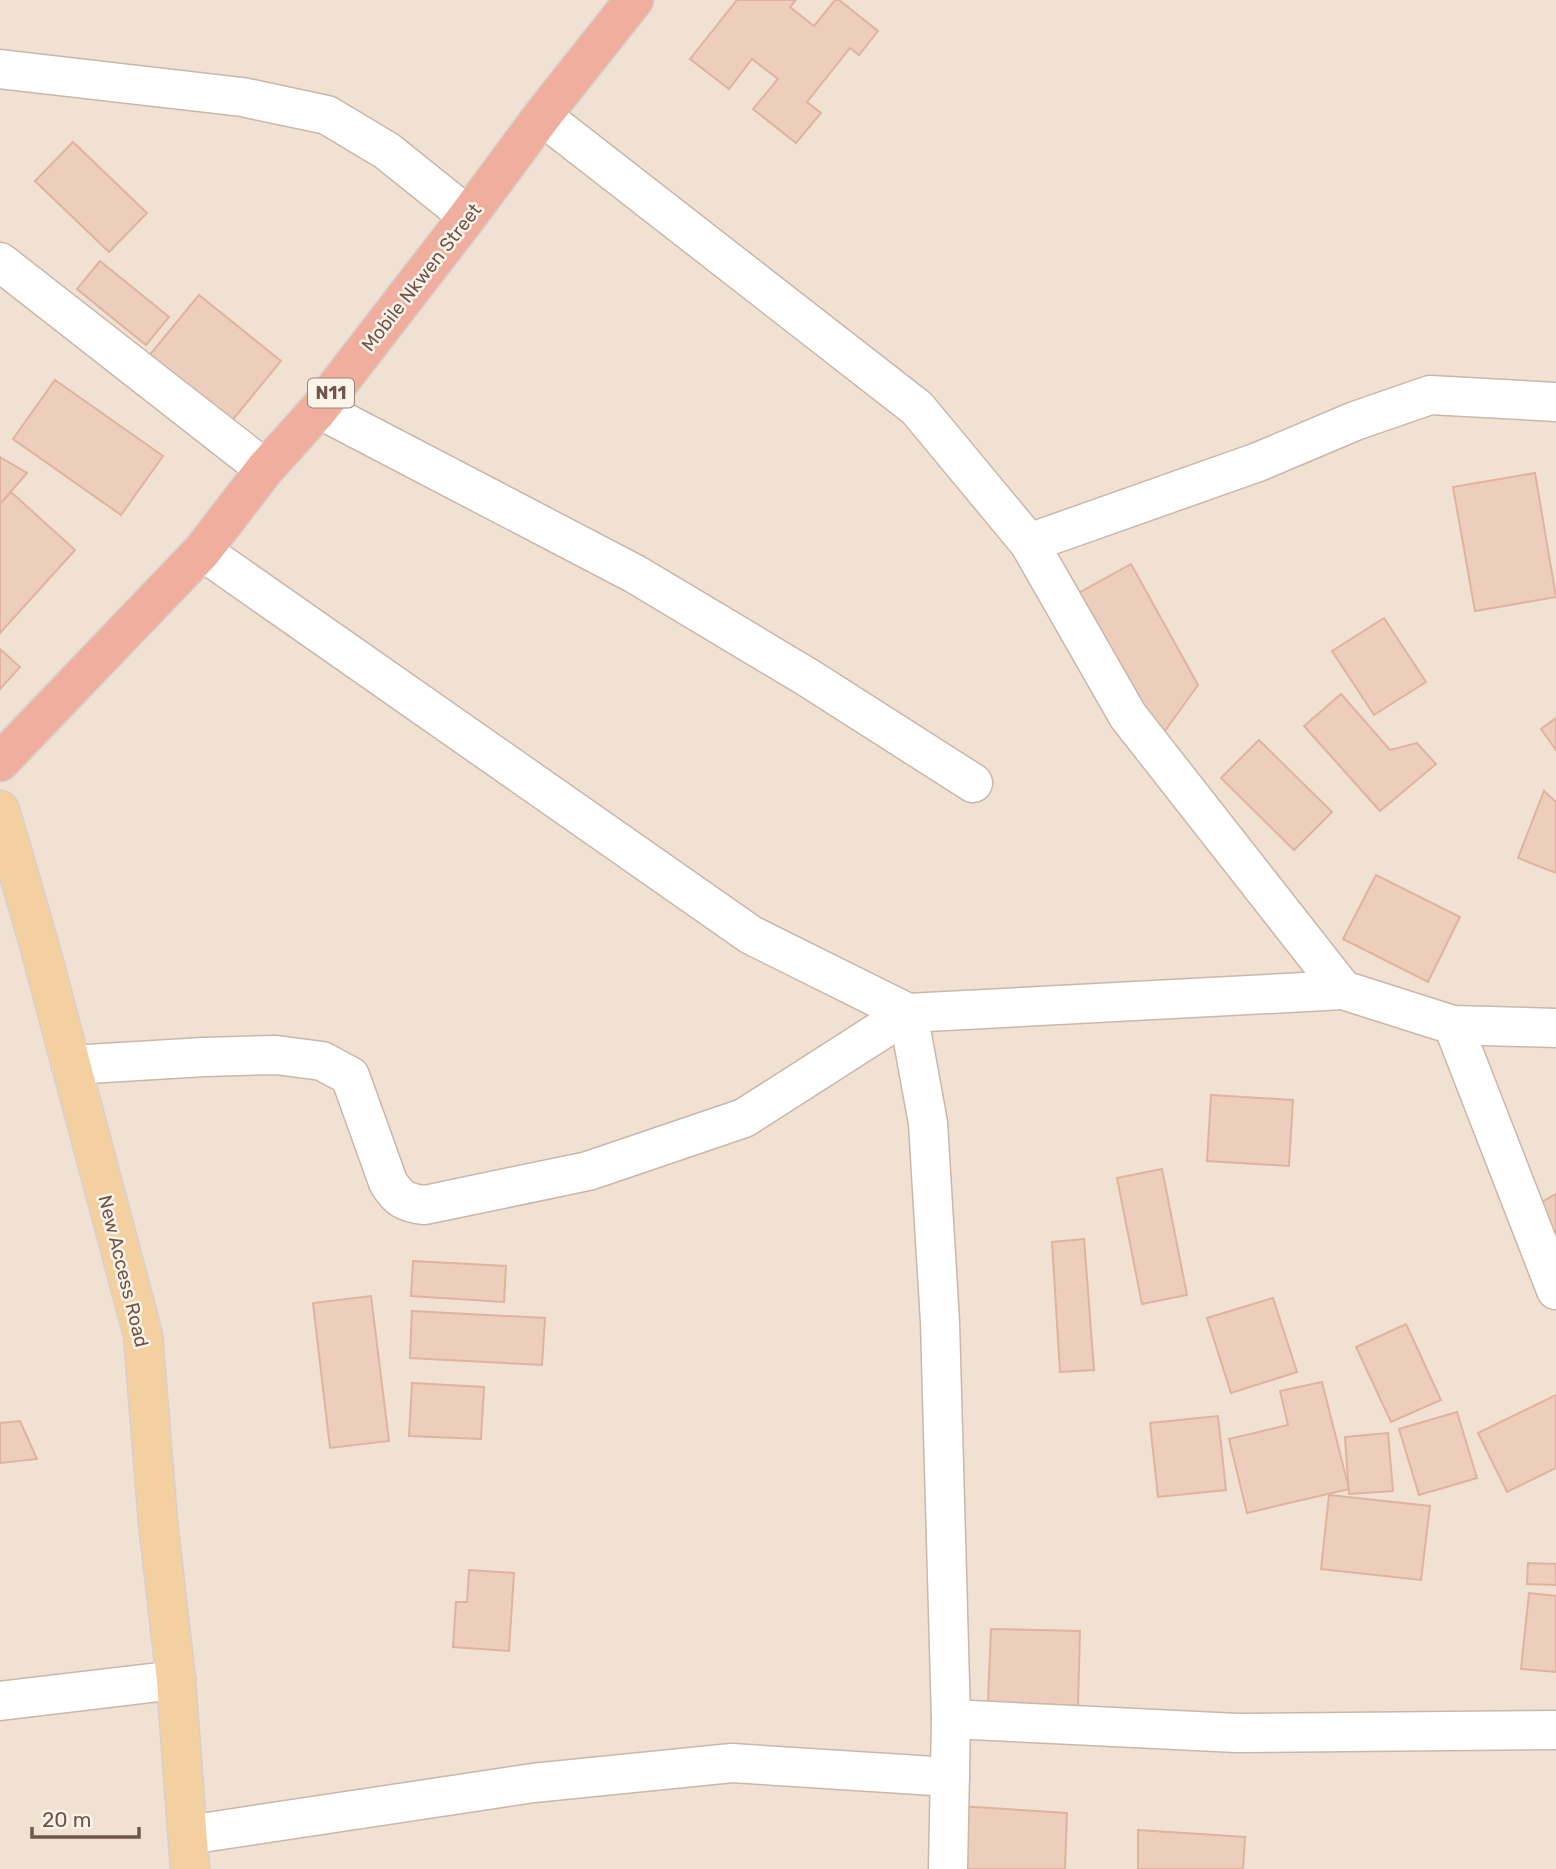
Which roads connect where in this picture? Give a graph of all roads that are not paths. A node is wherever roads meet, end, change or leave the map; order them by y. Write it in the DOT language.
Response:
graph roads {
  1 [pos="634,0"];
  2 [pos="0,69"];
  3 [pos="542,116"];
  4 [pos="468,216"];
  5 [pos="0,262"];
  6 [pos="1556,402"];
  7 [pos="319,409"];
  8 [pos="265,469"];
  9 [pos="1029,543"];
  10 [pos="202,551"];
  11 [pos="0,762"];
  12 [pos="973,783"];
  13 [pos="0,810"];
  14 [pos="1343,990"];
  15 [pos="908,1013"];
  16 [pos="1453,1025"];
  17 [pos="1556,1028"];
  18 [pos="71,1065"];
  19 [pos="1556,1290"];
  20 [pos="176,1680"];
  21 [pos="0,1701"];
  22 [pos="951,1719"];
  23 [pos="1556,1730"];
  24 [pos="950,1777"];
  25 [pos="189,1852"];
  26 [pos="948,1869"];
  1 -- 3 [label="highway, Mobile Nkwen Street / N11"];
  2 -- 4 [label="street"];
  3 -- 4 [label="highway, Mobile Nkwen Street / N11"];
  3 -- 9 [label="street"];
  4 -- 7 [label="highway, Mobile Nkwen Street / N11"];
  5 -- 8 [label="street"];
  6 -- 9 [label="street"];
  7 -- 8 [label="highway, Mobile Nkwen Street / N11"];
  7 -- 12 [label="street"];
  8 -- 10 [label="highway, Mobile Nkwen Street / N11"];
  9 -- 14 [label="street"];
  10 -- 11 [label="highway, Mobile Nkwen Street / N11"];
  10 -- 15 [label="street"];
  13 -- 18 [label="main road, New Access Road"];
  14 -- 15 [label="street"];
  14 -- 16 [label="street"];
  15 -- 18 [label="street"];
  15 -- 22 [label="street"];
  16 -- 17 [label="street"];
  16 -- 19 [label="street"];
  18 -- 20 [label="main road, New Access Road"];
  20 -- 21 [label="street"];
  20 -- 25 [label="main road, New Access Road"];
  22 -- 23 [label="street"];
  22 -- 24 [label="street"];
  24 -- 25 [label="street"];
  24 -- 26 [label="street"];
}
